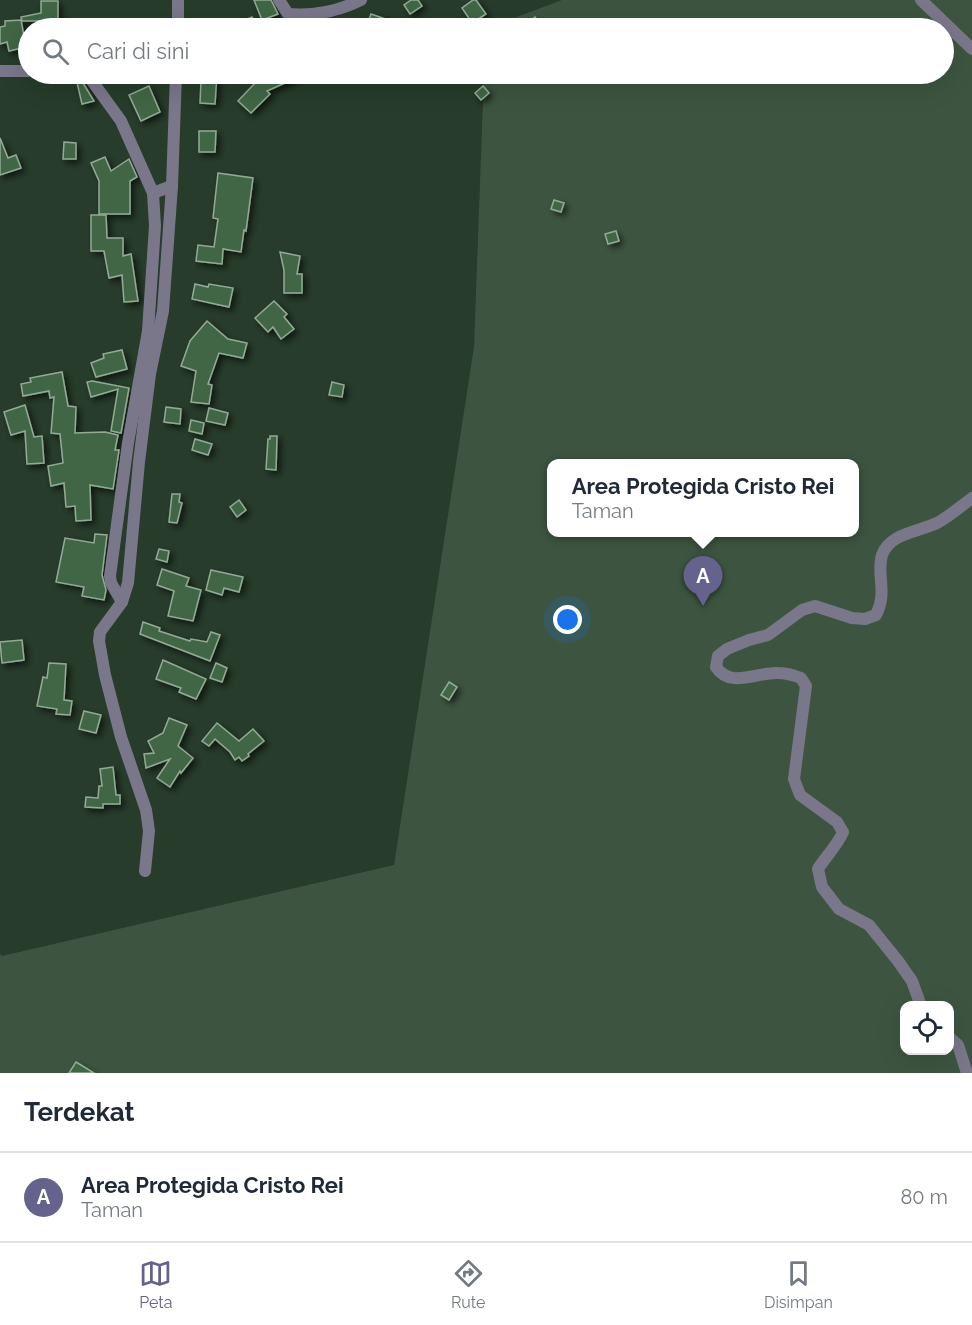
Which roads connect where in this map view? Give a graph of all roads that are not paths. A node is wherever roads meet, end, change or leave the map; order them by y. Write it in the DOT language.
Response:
graph roads {
  1 [pos="178,0"];
  2 [pos="279,0"];
  3 [pos="361,0"];
  4 [pos="921,0"];
  5 [pos="178,18"];
  6 [pos="940,18"];
  7 [pos="954,32"];
  8 [pos="972,49"];
  9 [pos="0,71"];
  10 [pos="18,71"];
  11 [pos="94,84"];
  12 [pos="176,84"];
  13 [pos="172,186"];
  14 [pos="153,193"];
  15 [pos="972,498"];
  16 [pos="122,602"];
  17 [pos="145,871"];
  18 [pos="920,1001"];
  19 [pos="954,1042"];
  20 [pos="967,1073"];
  1 -- 5 [label="street"];
  2 -- 3 [label="street"];
  4 -- 6 [label="street"];
  7 -- 8 [label="street"];
  9 -- 10 [label="street"];
  11 -- 14 [label="street"];
  12 -- 13 [label="street"];
  13 -- 14 [label="street"];
  13 -- 16 [label="street"];
  14 -- 16 [label="street"];
  15 -- 18 [label="street"];
  16 -- 17 [label="street"];
  19 -- 20 [label="street"];
}
